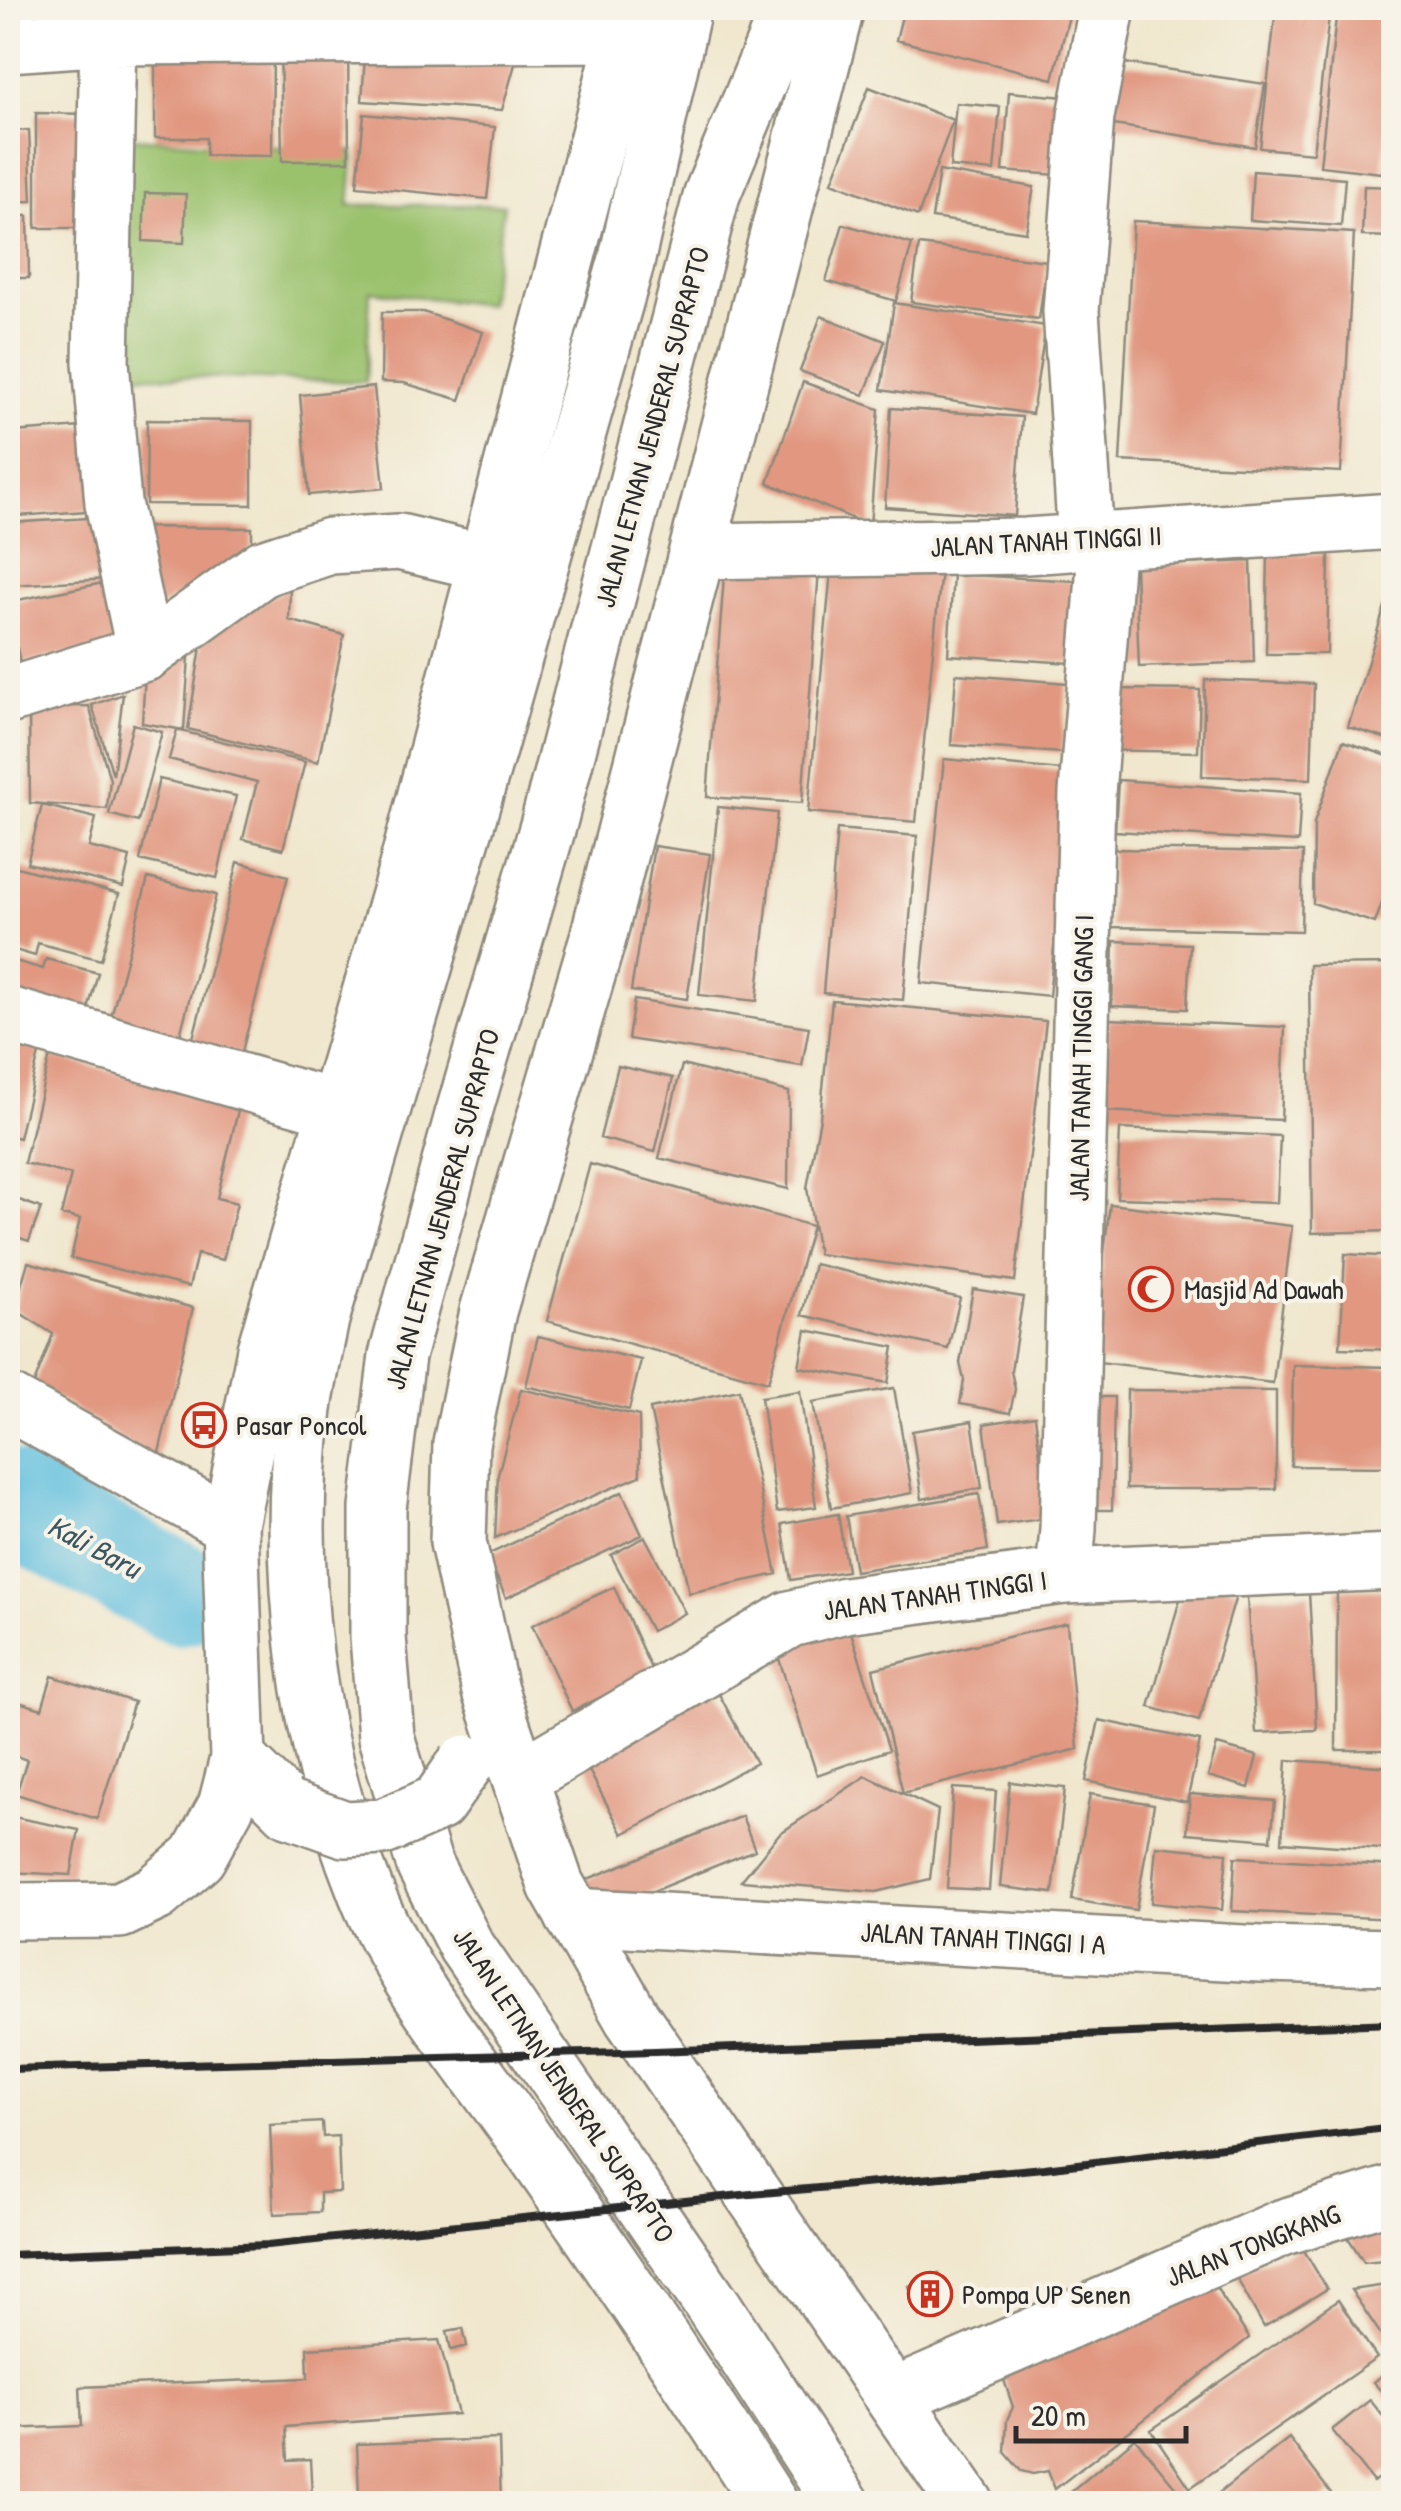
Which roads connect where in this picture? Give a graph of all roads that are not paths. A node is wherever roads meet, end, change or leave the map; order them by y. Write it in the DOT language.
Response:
graph roads {
  1 [pos="683,8"];
  2 [pos="789,8"];
  3 [pos="836,8"];
  4 [pos="1106,8"];
  5 [pos="375,21"];
  6 [pos="627,21"];
  7 [pos="108,37"];
  8 [pos="8,44"];
  9 [pos="1394,521"];
  10 [pos="1096,540"];
  11 [pos="698,551"];
  12 [pos="487,563"];
  13 [pos="145,653"];
  14 [pos="8,696"];
  15 [pos="8,1015"];
  16 [pos="334,1108"];
  17 [pos="8,1402"];
  18 [pos="230,1525"];
  19 [pos="1394,1562"];
  20 [pos="1064,1576"];
  21 [pos="490,1691"];
  22 [pos="238,1759"];
  23 [pos="520,1778"];
  24 [pos="8,1911"];
  25 [pos="573,1916"];
  26 [pos="1394,1957"];
  27 [pos="1394,2194"];
  28 [pos="895,2396"];
  29 [pos="770,2504"];
  30 [pos="842,2504"];
  31 [pos="966,2504"];
  1 -- 29 [label="street"];
  2 -- 30 [label="street, JALAN LETNAN JENDERAL SUPRAPTO"];
  3 -- 11 [label="street"];
  4 -- 10 [label="street, JALAN TANAH TINGGI GANG I"];
  5 -- 6 [label="street"];
  5 -- 7 [label="street"];
  6 -- 12 [label="street"];
  7 -- 8 [label="street"];
  7 -- 13 [label="street"];
  9 -- 10 [label="street, JALAN TANAH TINGGI II"];
  10 -- 11 [label="street, JALAN TANAH TINGGI II"];
  10 -- 20 [label="street, JALAN TANAH TINGGI GANG I"];
  11 -- 21 [label="street"];
  12 -- 13 [label="street"];
  12 -- 16 [label="street"];
  13 -- 14 [label="street"];
  15 -- 16 [label="street"];
  16 -- 18 [label="street"];
  17 -- 18 [label="street"];
  18 -- 22 [label="street"];
  19 -- 20 [label="street, JALAN TANAH TINGGI I"];
  20 -- 23 [label="street, JALAN TANAH TINGGI I"];
  21 -- 22 [label="street, bridge"];
  21 -- 23 [label="street"];
  22 -- 24 [label="street"];
  23 -- 25 [label="street"];
  25 -- 26 [label="street, JALAN TANAH TINGGI I A"];
  25 -- 28 [label="street"];
  27 -- 28 [label="street, JALAN TONGKANG"];
  28 -- 31 [label="street"];
}
